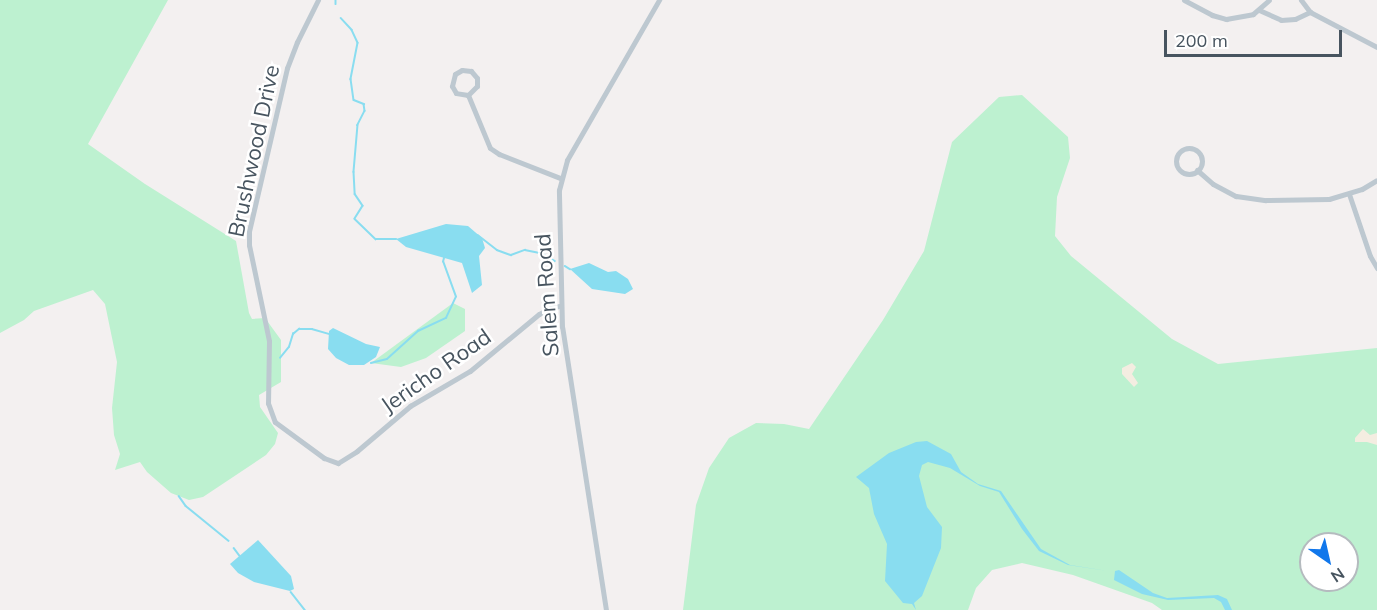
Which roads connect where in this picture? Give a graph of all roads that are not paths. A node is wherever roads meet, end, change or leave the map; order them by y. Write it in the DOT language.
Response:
graph roads {
  1 [pos="318,0"];
  2 [pos="658,0"];
  3 [pos="1184,0"];
  4 [pos="1269,0"];
  5 [pos="1301,0"];
  6 [pos="1259,10"];
  7 [pos="1310,12"];
  8 [pos="1377,47"];
  9 [pos="468,95"];
  10 [pos="1197,170"];
  11 [pos="560,178"];
  12 [pos="1377,180"];
  13 [pos="1349,194"];
  14 [pos="1377,267"];
  15 [pos="560,306"];
  16 [pos="331,462"];
  17 [pos="606,610"];
  1 -- 16 [label="street, Brushwood Drive"];
  2 -- 11 [label="street, Salem Road"];
  3 -- 6 [label="street"];
  4 -- 6 [label="street"];
  5 -- 7 [label="street"];
  6 -- 7 [label="street"];
  7 -- 8 [label="street"];
  9 -- 9 [label="street"];
  9 -- 11 [label="street"];
  10 -- 10 [label="street"];
  10 -- 13 [label="street"];
  11 -- 15 [label="street, Salem Road"];
  12 -- 13 [label="street"];
  13 -- 14 [label="street"];
  15 -- 16 [label="street, Jericho Road"];
  15 -- 17 [label="street, Salem Road"];
}
